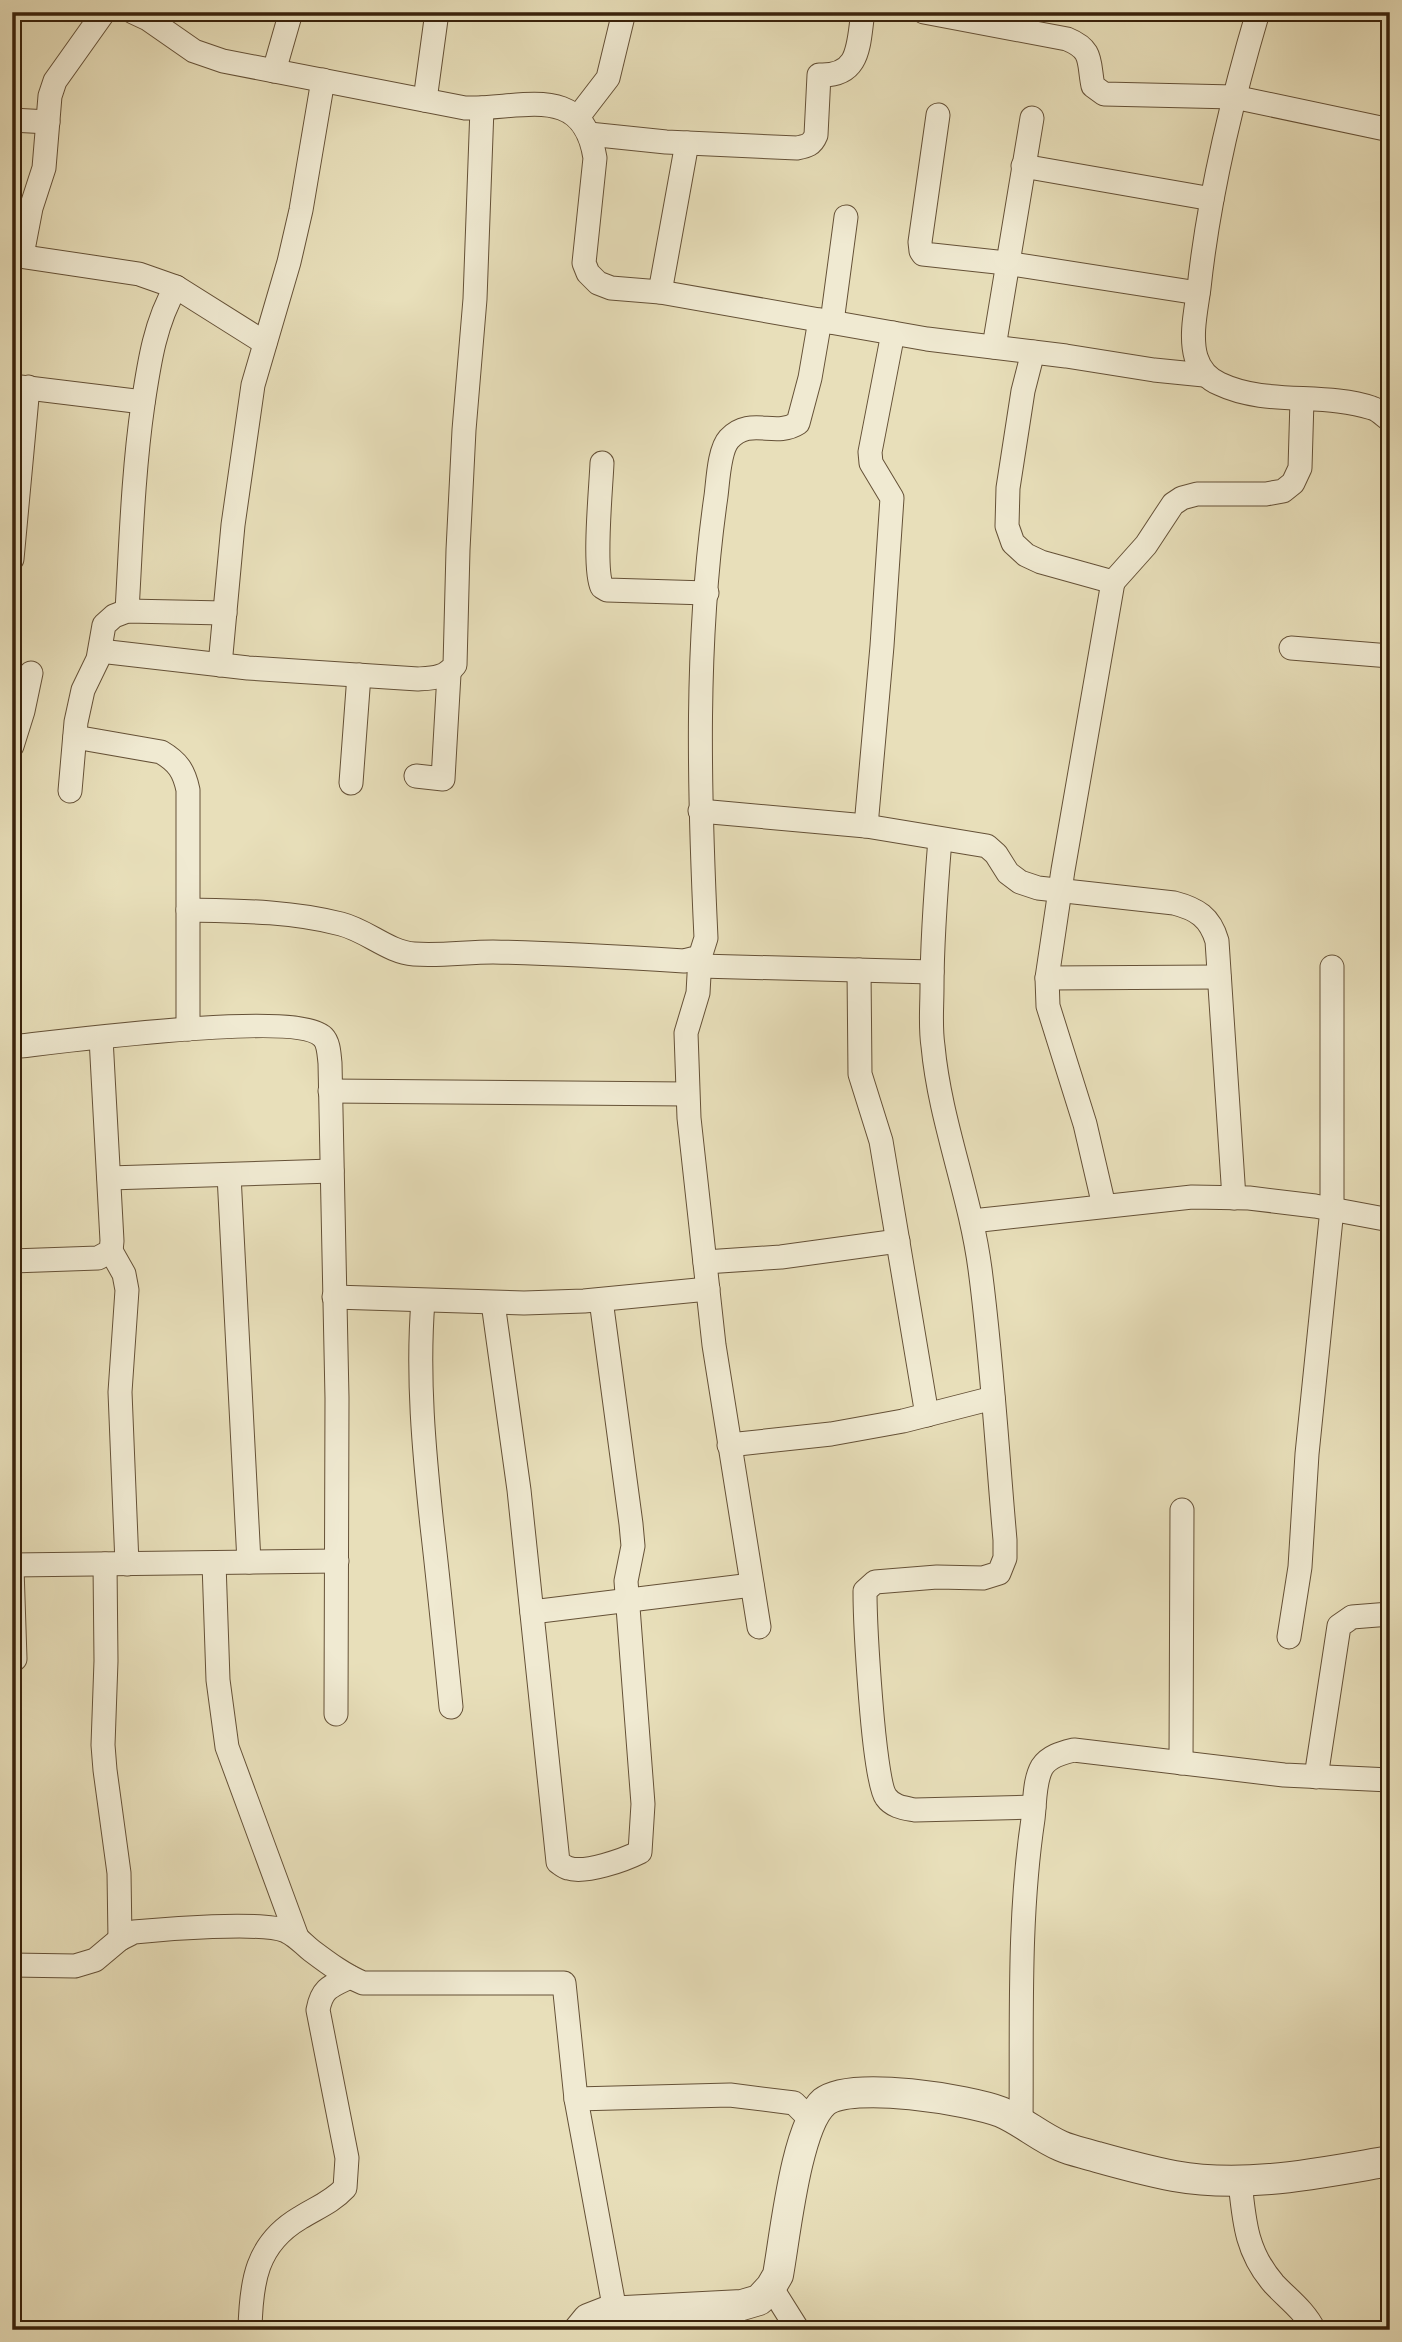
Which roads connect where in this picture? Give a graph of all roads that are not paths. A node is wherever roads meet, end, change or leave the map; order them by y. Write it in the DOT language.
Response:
graph roads {
  1 [pos="104,12"];
  2 [pos="133,12"];
  3 [pos="291,12"];
  4 [pos="437,12"];
  5 [pos="624,12"];
  6 [pos="863,12"];
  7 [pos="924,12"];
  8 [pos="1258,12"];
  9 [pos="274,71"];
  10 [pos="323,80"];
  11 [pos="1234,97"];
  12 [pos="425,100"];
  13 [pos="482,108"];
  14 [pos="938,115"];
  15 [pos="1032,118"];
  16 [pos="12,120"];
  17 [pos="48,122"];
  18 [pos="583,125"];
  19 [pos="1390,131"];
  20 [pos="687,143"];
  21 [pos="1023,166"];
  22 [pos="1212,199"];
  23 [pos="846,217"];
  24 [pos="17,255"];
  25 [pos="1006,263"];
  26 [pos="176,287"];
  27 [pos="660,292"];
  28 [pos="1198,293"];
  29 [pos="826,321"];
  30 [pos="893,333"];
  31 [pos="265,343"];
  32 [pos="994,347"];
  33 [pos="1033,352"];
  34 [pos="1204,374"];
  35 [pos="20,387"];
  36 [pos="1302,400"];
  37 [pos="143,402"];
  38 [pos="1390,420"];
  39 [pos="602,463"];
  40 [pos="12,559"];
  41 [pos="1113,582"];
  42 [pos="707,593"];
  43 [pos="127,611"];
  44 [pos="225,613"];
  45 [pos="1291,648"];
  46 [pos="100,651"];
  47 [pos="1390,656"];
  48 [pos="220,665"];
  49 [pos="31,673"];
  50 [pos="449,674"];
  51 [pos="359,675"];
  52 [pos="75,737"];
  53 [pos="12,746"];
  54 [pos="416,776"];
  55 [pos="351,783"];
  56 [pos="70,791"];
  57 [pos="700,811"];
  58 [pos="866,826"];
  59 [pos="940,839"];
  60 [pos="1060,891"];
  61 [pos="188,910"];
  62 [pos="700,961"];
  63 [pos="1332,967"];
  64 [pos="859,970"];
  65 [pos="932,972"];
  66 [pos="1219,977"];
  67 [pos="1047,978"];
  68 [pos="188,1029"];
  69 [pos="101,1038"];
  70 [pos="12,1047"];
  71 [pos="330,1091"];
  72 [pos="687,1094"];
  73 [pos="332,1171"];
  74 [pos="229,1175"];
  75 [pos="109,1178"];
  76 [pos="1234,1198"];
  77 [pos="1104,1206"];
  78 [pos="1332,1209"];
  79 [pos="1390,1220"];
  80 [pos="972,1221"];
  81 [pos="898,1241"];
  82 [pos="111,1251"];
  83 [pos="12,1261"];
  84 [pos="705,1262"];
  85 [pos="708,1289"];
  86 [pos="334,1297"];
  87 [pos="601,1300"];
  88 [pos="423,1301"];
  89 [pos="493,1303"];
  90 [pos="993,1398"];
  91 [pos="927,1415"];
  92 [pos="729,1445"];
  93 [pos="1182,1510"];
  94 [pos="337,1561"];
  95 [pos="249,1562"];
  96 [pos="214,1563"];
  97 [pos="116,1564"];
  98 [pos="12,1566"];
  99 [pos="752,1585"];
  100 [pos="628,1601"];
  101 [pos="532,1612"];
  102 [pos="1390,1614"];
  103 [pos="759,1627"];
  104 [pos="1289,1637"];
  105 [pos="15,1659"];
  106 [pos="451,1707"];
  107 [pos="337,1714"];
  108 [pos="1181,1763"];
  109 [pos="1316,1777"];
  110 [pos="1390,1780"];
  111 [pos="1034,1807"];
  112 [pos="297,1937"];
  113 [pos="120,1939"];
  114 [pos="12,1965"];
  115 [pos="350,1977"];
  116 [pos="576,2099"];
  117 [pos="811,2120"];
  118 [pos="1021,2123"];
  119 [pos="1390,2161"];
  120 [pos="1240,2181"];
  121 [pos="771,2287"];
  122 [pos="615,2311"];
  123 [pos="250,2330"];
  124 [pos="579,2330"];
  125 [pos="798,2330"];
  126 [pos="1314,2330"];
  1 -- 17 [label="street"];
  2 -- 9 [label="street"];
  3 -- 9 [label="street"];
  4 -- 12 [label="street"];
  5 -- 18 [label="street"];
  6 -- 20 [label="street"];
  7 -- 11 [label="street"];
  8 -- 11 [label="street"];
  9 -- 10 [label="street"];
  10 -- 12 [label="street"];
  10 -- 31 [label="street"];
  11 -- 19 [label="street"];
  11 -- 22 [label="street"];
  12 -- 13 [label="street"];
  13 -- 18 [label="street"];
  13 -- 50 [label="street"];
  14 -- 25 [label="street"];
  15 -- 21 [label="street"];
  16 -- 17 [label="street"];
  17 -- 24 [label="street"];
  18 -- 20 [label="street"];
  18 -- 27 [label="street"];
  20 -- 27 [label="street"];
  21 -- 22 [label="street"];
  21 -- 25 [label="street"];
  22 -- 28 [label="street"];
  23 -- 29 [label="street"];
  24 -- 26 [label="street"];
  25 -- 28 [label="street"];
  25 -- 32 [label="street"];
  26 -- 31 [label="street"];
  26 -- 37 [label="street"];
  27 -- 29 [label="street"];
  28 -- 34 [label="street"];
  29 -- 30 [label="street"];
  29 -- 42 [label="street"];
  30 -- 32 [label="street"];
  30 -- 58 [label="street"];
  31 -- 44 [label="street"];
  32 -- 33 [label="street"];
  33 -- 34 [label="street"];
  33 -- 41 [label="street"];
  34 -- 36 [label="street"];
  35 -- 37 [label="street"];
  35 -- 40 [label="street"];
  36 -- 38 [label="street"];
  36 -- 41 [label="street"];
  37 -- 43 [label="street"];
  39 -- 42 [label="street"];
  41 -- 60 [label="street"];
  42 -- 57 [label="street"];
  43 -- 44 [label="street"];
  43 -- 46 [label="street"];
  44 -- 48 [label="street"];
  45 -- 47 [label="street"];
  46 -- 48 [label="street"];
  46 -- 52 [label="street"];
  48 -- 51 [label="street"];
  49 -- 53 [label="street"];
  50 -- 51 [label="street"];
  50 -- 54 [label="street"];
  51 -- 55 [label="street"];
  52 -- 56 [label="street"];
  52 -- 61 [label="street"];
  57 -- 58 [label="street"];
  57 -- 62 [label="street"];
  58 -- 59 [label="street"];
  59 -- 60 [label="street"];
  59 -- 65 [label="street"];
  60 -- 66 [label="street"];
  60 -- 67 [label="street"];
  61 -- 62 [label="street"];
  61 -- 68 [label="street"];
  62 -- 64 [label="street"];
  62 -- 72 [label="street"];
  63 -- 78 [label="street"];
  64 -- 65 [label="street"];
  64 -- 81 [label="street"];
  65 -- 80 [label="street"];
  66 -- 67 [label="street"];
  66 -- 76 [label="street"];
  67 -- 77 [label="street"];
  68 -- 69 [label="street"];
  68 -- 71 [label="street"];
  69 -- 70 [label="street"];
  69 -- 75 [label="street"];
  71 -- 72 [label="street"];
  71 -- 73 [label="street"];
  72 -- 84 [label="street"];
  73 -- 74 [label="street"];
  73 -- 86 [label="street"];
  74 -- 75 [label="street"];
  74 -- 95 [label="street"];
  75 -- 82 [label="street"];
  76 -- 77 [label="street"];
  76 -- 78 [label="street"];
  77 -- 80 [label="street"];
  78 -- 79 [label="street"];
  78 -- 104 [label="street"];
  80 -- 90 [label="street"];
  81 -- 84 [label="street"];
  81 -- 91 [label="street"];
  82 -- 83 [label="street"];
  82 -- 97 [label="street"];
  84 -- 85 [label="street"];
  85 -- 87 [label="street"];
  85 -- 92 [label="street"];
  86 -- 88 [label="street"];
  86 -- 94 [label="street"];
  87 -- 89 [label="street"];
  87 -- 100 [label="street"];
  88 -- 89 [label="street"];
  88 -- 106 [label="street"];
  89 -- 101 [label="street"];
  90 -- 91 [label="street"];
  90 -- 111 [label="street"];
  91 -- 92 [label="street"];
  92 -- 99 [label="street"];
  93 -- 108 [label="street"];
  94 -- 95 [label="street"];
  94 -- 107 [label="street"];
  95 -- 96 [label="street"];
  96 -- 97 [label="street"];
  96 -- 112 [label="street"];
  97 -- 98 [label="street"];
  97 -- 113 [label="street"];
  98 -- 105 [label="street"];
  99 -- 100 [label="street"];
  99 -- 103 [label="street"];
  100 -- 101 [label="street"];
  100 -- 101 [label="street"];
  102 -- 109 [label="street"];
  108 -- 109 [label="street"];
  108 -- 111 [label="street"];
  109 -- 110 [label="street"];
  111 -- 118 [label="street"];
  112 -- 113 [label="street"];
  112 -- 115 [label="street"];
  113 -- 114 [label="street"];
  115 -- 116 [label="street"];
  115 -- 123 [label="street"];
  116 -- 117 [label="street"];
  116 -- 122 [label="street"];
  117 -- 118 [label="street"];
  117 -- 121 [label="street"];
  118 -- 120 [label="street"];
  119 -- 120 [label="street"];
  120 -- 126 [label="street"];
  121 -- 122 [label="street"];
  121 -- 125 [label="street"];
  122 -- 124 [label="street"];
}
